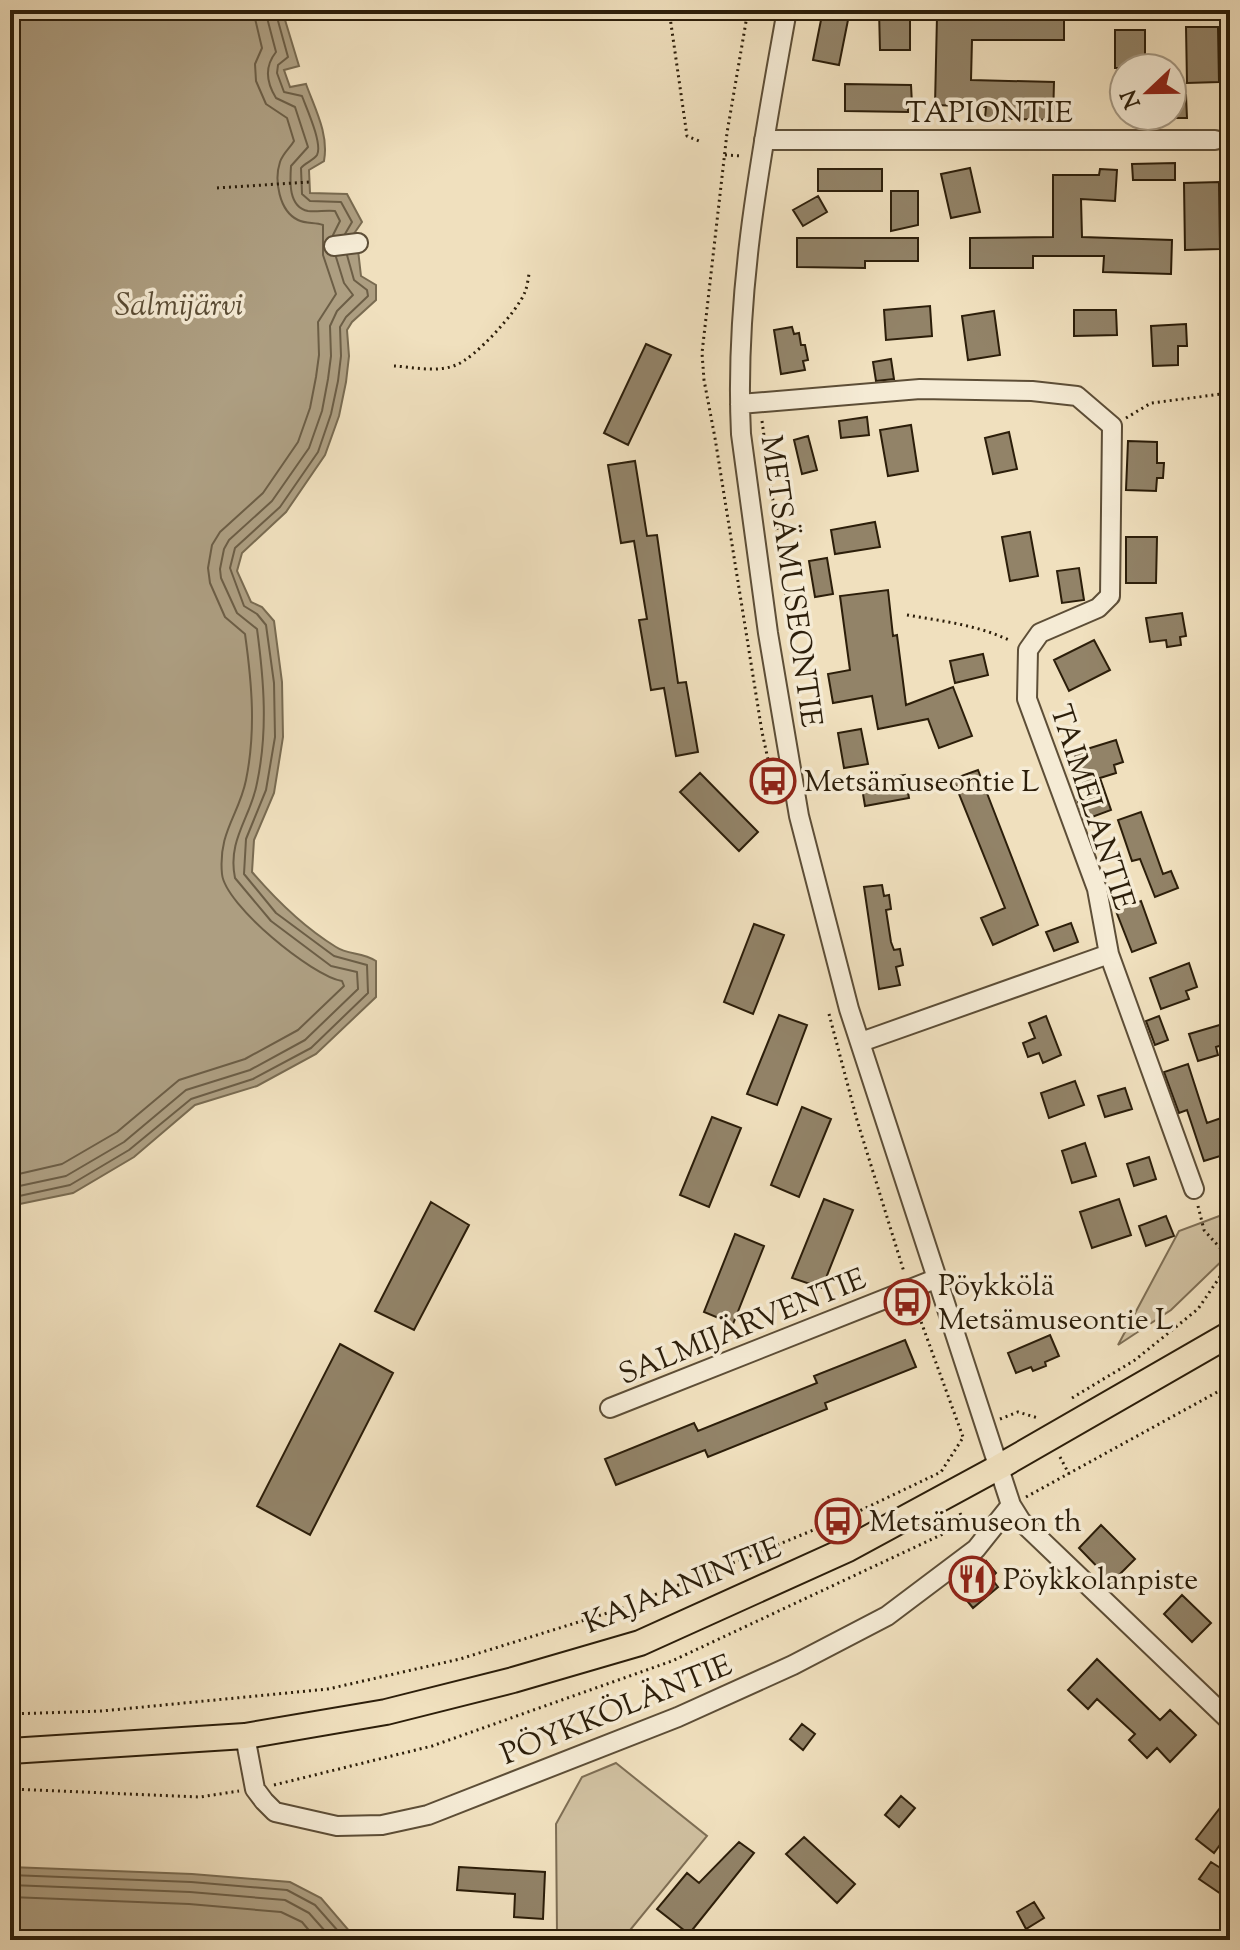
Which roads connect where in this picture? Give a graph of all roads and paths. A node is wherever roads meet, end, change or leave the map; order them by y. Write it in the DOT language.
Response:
graph roads {
  1 [pos="669,10"];
  2 [pos="787,10"];
  3 [pos="764,140"];
  4 [pos="1215,140"];
  5 [pos="699,141"];
  6 [pos="309,182"];
  7 [pos="217,188"];
  8 [pos="358,243"];
  9 [pos="334,246"];
  10 [pos="529,274"];
  11 [pos="394,366"];
  12 [pos="1230,393"];
  13 [pos="740,404"];
  14 [pos="761,404"];
  15 [pos="1112,426"];
  16 [pos="907,615"];
  17 [pos="1028,650"];
  18 [pos="773,662"];
  19 [pos="1109,954"];
  20 [pos="861,1042"];
  21 [pos="1194,1189"];
  22 [pos="1230,1260"];
  23 [pos="938,1278"];
  24 [pos="1230,1334"];
  25 [pos="1063,1404"];
  26 [pos="610,1408"];
  27 [pos="1039,1419"];
  28 [pos="985,1424"];
  29 [pos="999,1467"];
  30 [pos="1011,1505"];
  31 [pos="10,1714"];
  32 [pos="1230,1721"];
  33 [pos="245,1736"];
  34 [pos="10,1751"];
  1 -- 5 [label="path"];
  2 -- 3 [label="street, METSÄMUSEONTIE"];
  3 -- 4 [label="street, TAPIONTIE"];
  3 -- 13 [label="street, METSÄMUSEONTIE"];
  6 -- 7 [label="path"];
  8 -- 9 [label="street"];
  10 -- 11 [label="path"];
  12 -- 15 [label="path"];
  13 -- 14 [label="street"];
  13 -- 18 [label="street, METSÄMUSEONTIE"];
  14 -- 15 [label="street"];
  14 -- 18 [label="path"];
  15 -- 17 [label="street"];
  16 -- 17 [label="path"];
  17 -- 19 [label="street, TAIMELANTIE"];
  18 -- 20 [label="street, METSÄMUSEONTIE"];
  19 -- 20 [label="street"];
  19 -- 21 [label="street, TAIMELANTIE"];
  20 -- 23 [label="street, METSÄMUSEONTIE"];
  21 -- 22 [label="path"];
  22 -- 25 [label="path"];
  23 -- 26 [label="street, SALMIJÄRVENTIE"];
  23 -- 28 [label="street, METSÄMUSEONTIE"];
  24 -- 29 [label="main road, KAJAANINTIE"];
  27 -- 28 [label="path"];
  28 -- 29 [label="street, METSÄMUSEONTIE"];
  28 -- 31 [label="path"];
  29 -- 30 [label="street, METSÄMUSEONTIE"];
  29 -- 33 [label="main road, KAJAANINTIE"];
  30 -- 32 [label="street"];
  30 -- 33 [label="street, PÖYKKÖLÄNTIE"];
  33 -- 34 [label="main road, KAJAANINTIE"];
}
